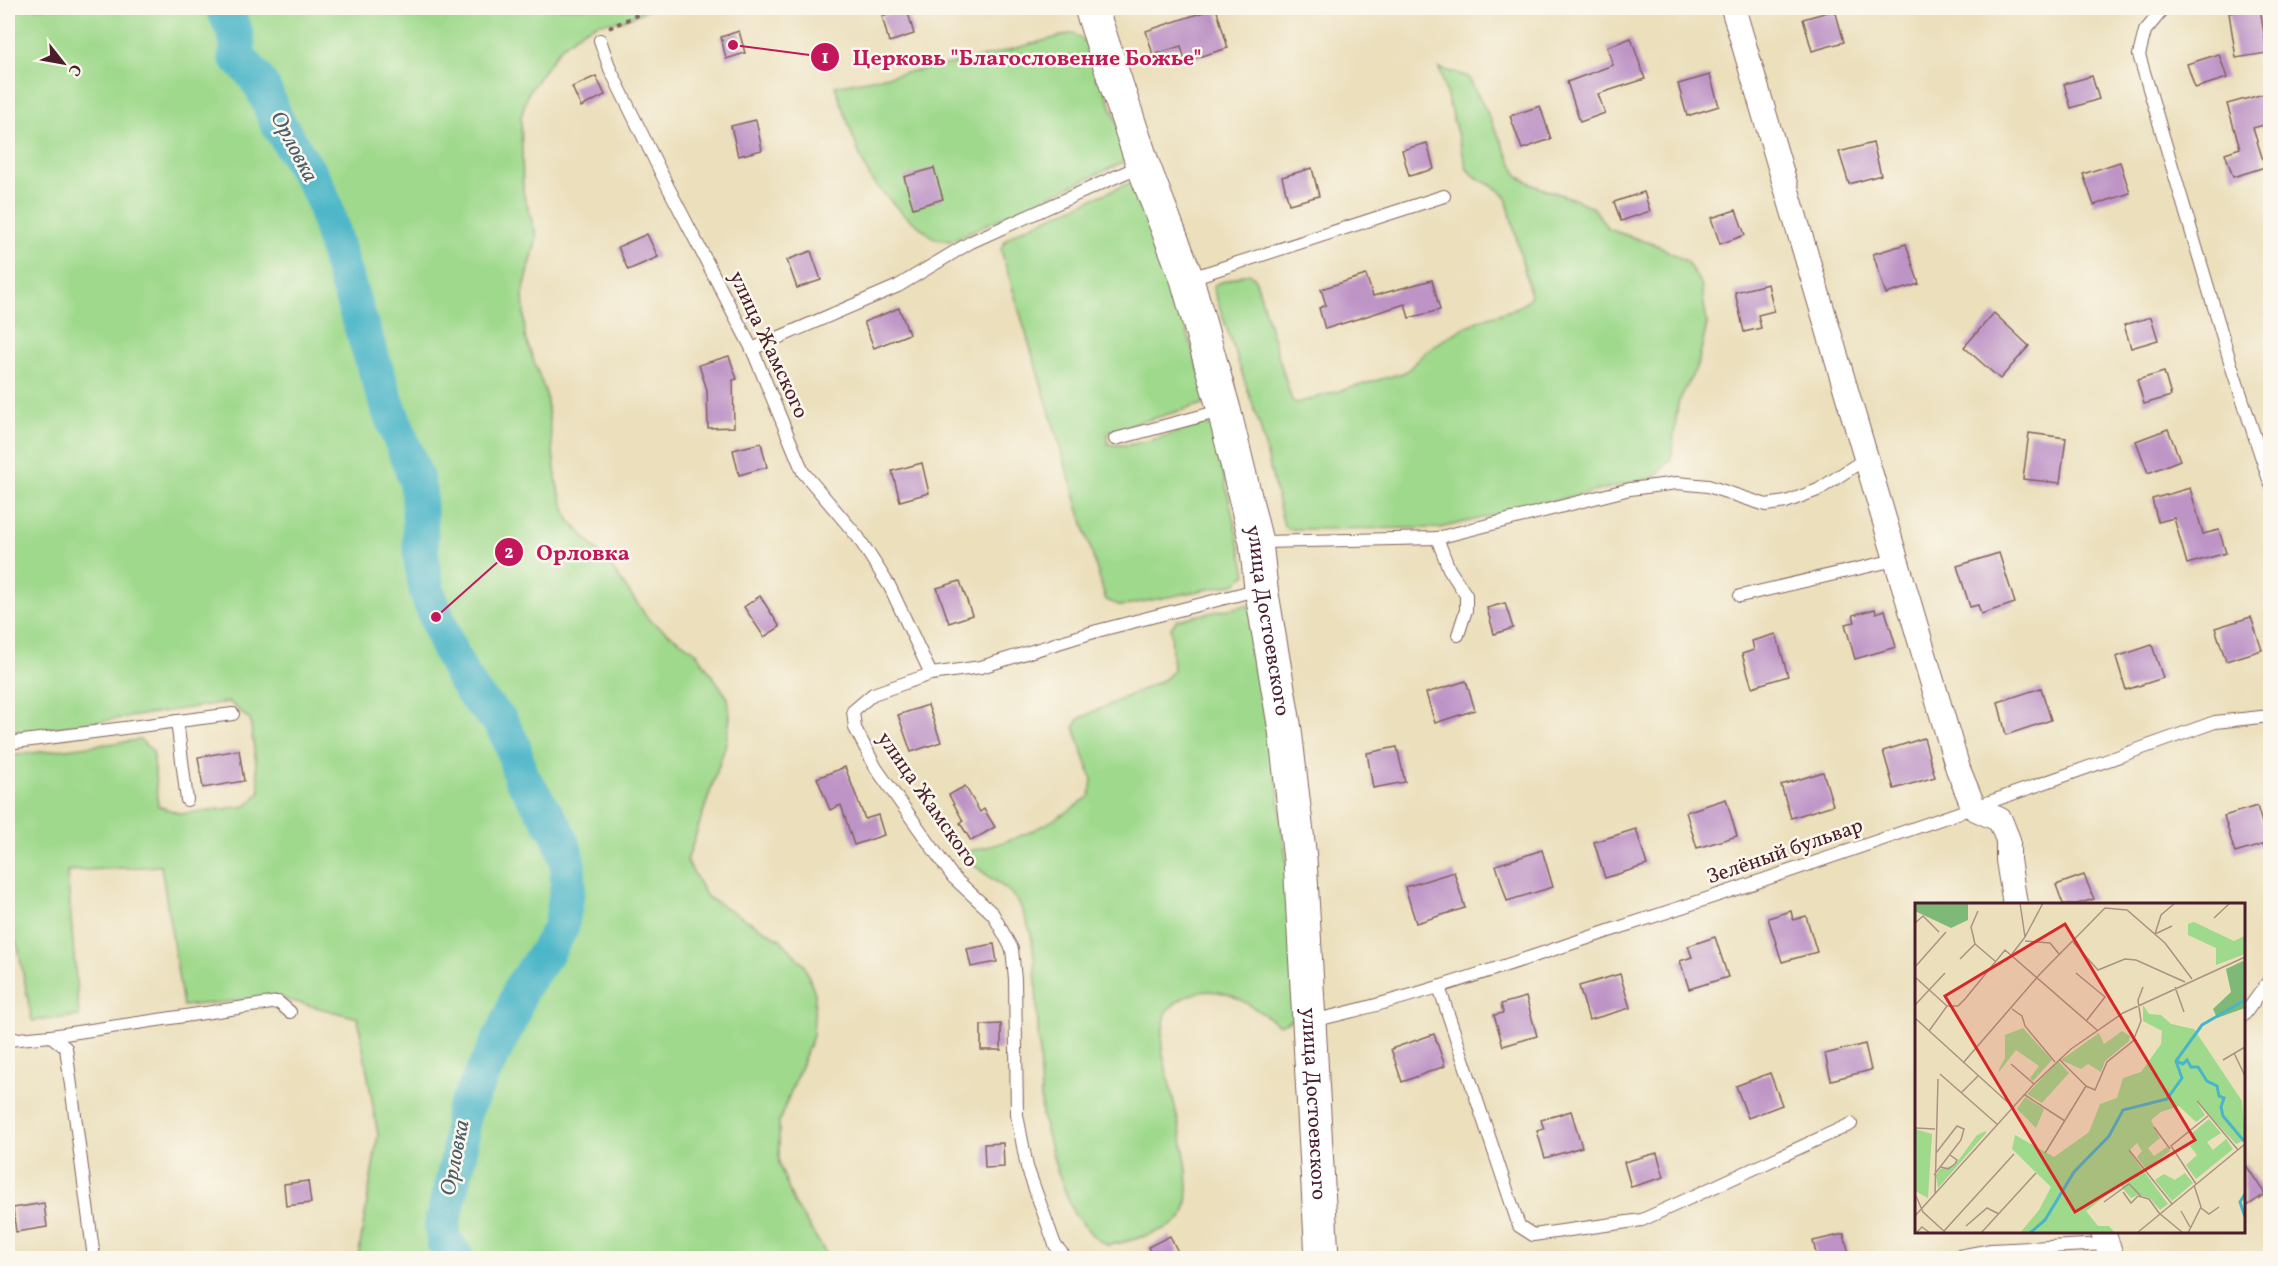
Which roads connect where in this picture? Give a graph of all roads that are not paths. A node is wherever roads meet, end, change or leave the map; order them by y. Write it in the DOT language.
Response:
graph roads {
  1 [pos="1733,8"];
  2 [pos="2164,8"];
  3 [pos="1098,9"];
  4 [pos="600,40"];
  5 [pos="1143,165"];
  6 [pos="1444,196"];
  7 [pos="1187,279"];
  8 [pos="752,349"];
  9 [pos="1224,410"];
  10 [pos="1115,440"];
  11 [pos="1865,459"];
  12 [pos="2271,483"];
  13 [pos="1437,538"];
  14 [pos="1256,542"];
  15 [pos="1895,560"];
  16 [pos="1261,588"];
  17 [pos="1740,596"];
  18 [pos="1458,635"];
  19 [pos="931,674"];
  20 [pos="233,714"];
  21 [pos="2271,716"];
  22 [pos="177,721"];
  23 [pos="8,743"];
  24 [pos="187,800"];
  25 [pos="1974,808"];
  26 [pos="2015,903"];
  27 [pos="2271,980"];
  28 [pos="1439,987"];
  29 [pos="290,1012"];
  30 [pos="2245,1014"];
  31 [pos="1310,1022"];
  32 [pos="51,1036"];
  33 [pos="8,1040"];
  34 [pos="1851,1124"];
  35 [pos="2107,1245"];
  36 [pos="94,1258"];
  37 [pos="1065,1258"];
  38 [pos="1322,1258"];
  39 [pos="1949,1258"];
  1 -- 11 [label="street"];
  2 -- 12 [label="lane"];
  3 -- 5 [label="main road, улица Достоевского"];
  4 -- 8 [label="lane, улица Жамского"];
  5 -- 7 [label="main road, улица Достоевского"];
  5 -- 8 [label="lane"];
  6 -- 7 [label="lane"];
  7 -- 9 [label="main road, улица Достоевского"];
  8 -- 19 [label="lane, улица Жамского"];
  9 -- 10 [label="lane"];
  9 -- 14 [label="main road, улица Достоевского"];
  11 -- 13 [label="lane"];
  11 -- 15 [label="street"];
  13 -- 14 [label="lane"];
  13 -- 18 [label="lane"];
  14 -- 16 [label="main road, улица Достоевского"];
  15 -- 17 [label="lane"];
  15 -- 25 [label="street"];
  16 -- 19 [label="lane"];
  16 -- 31 [label="main road, улица Достоевского"];
  19 -- 37 [label="lane, улица Жамского"];
  20 -- 22 [label="lane"];
  21 -- 25 [label="lane, Зелёный бульвар"];
  22 -- 23 [label="lane"];
  22 -- 24 [label="lane"];
  25 -- 26 [label="street"];
  25 -- 28 [label="lane, Зелёный бульвар"];
  27 -- 30 [label="lane"];
  28 -- 31 [label="lane, Зелёный бульвар"];
  28 -- 34 [label="lane"];
  29 -- 32 [label="lane"];
  31 -- 38 [label="main road, улица Достоевского"];
  32 -- 33 [label="lane"];
  32 -- 36 [label="lane"];
  35 -- 39 [label="lane"];
}
